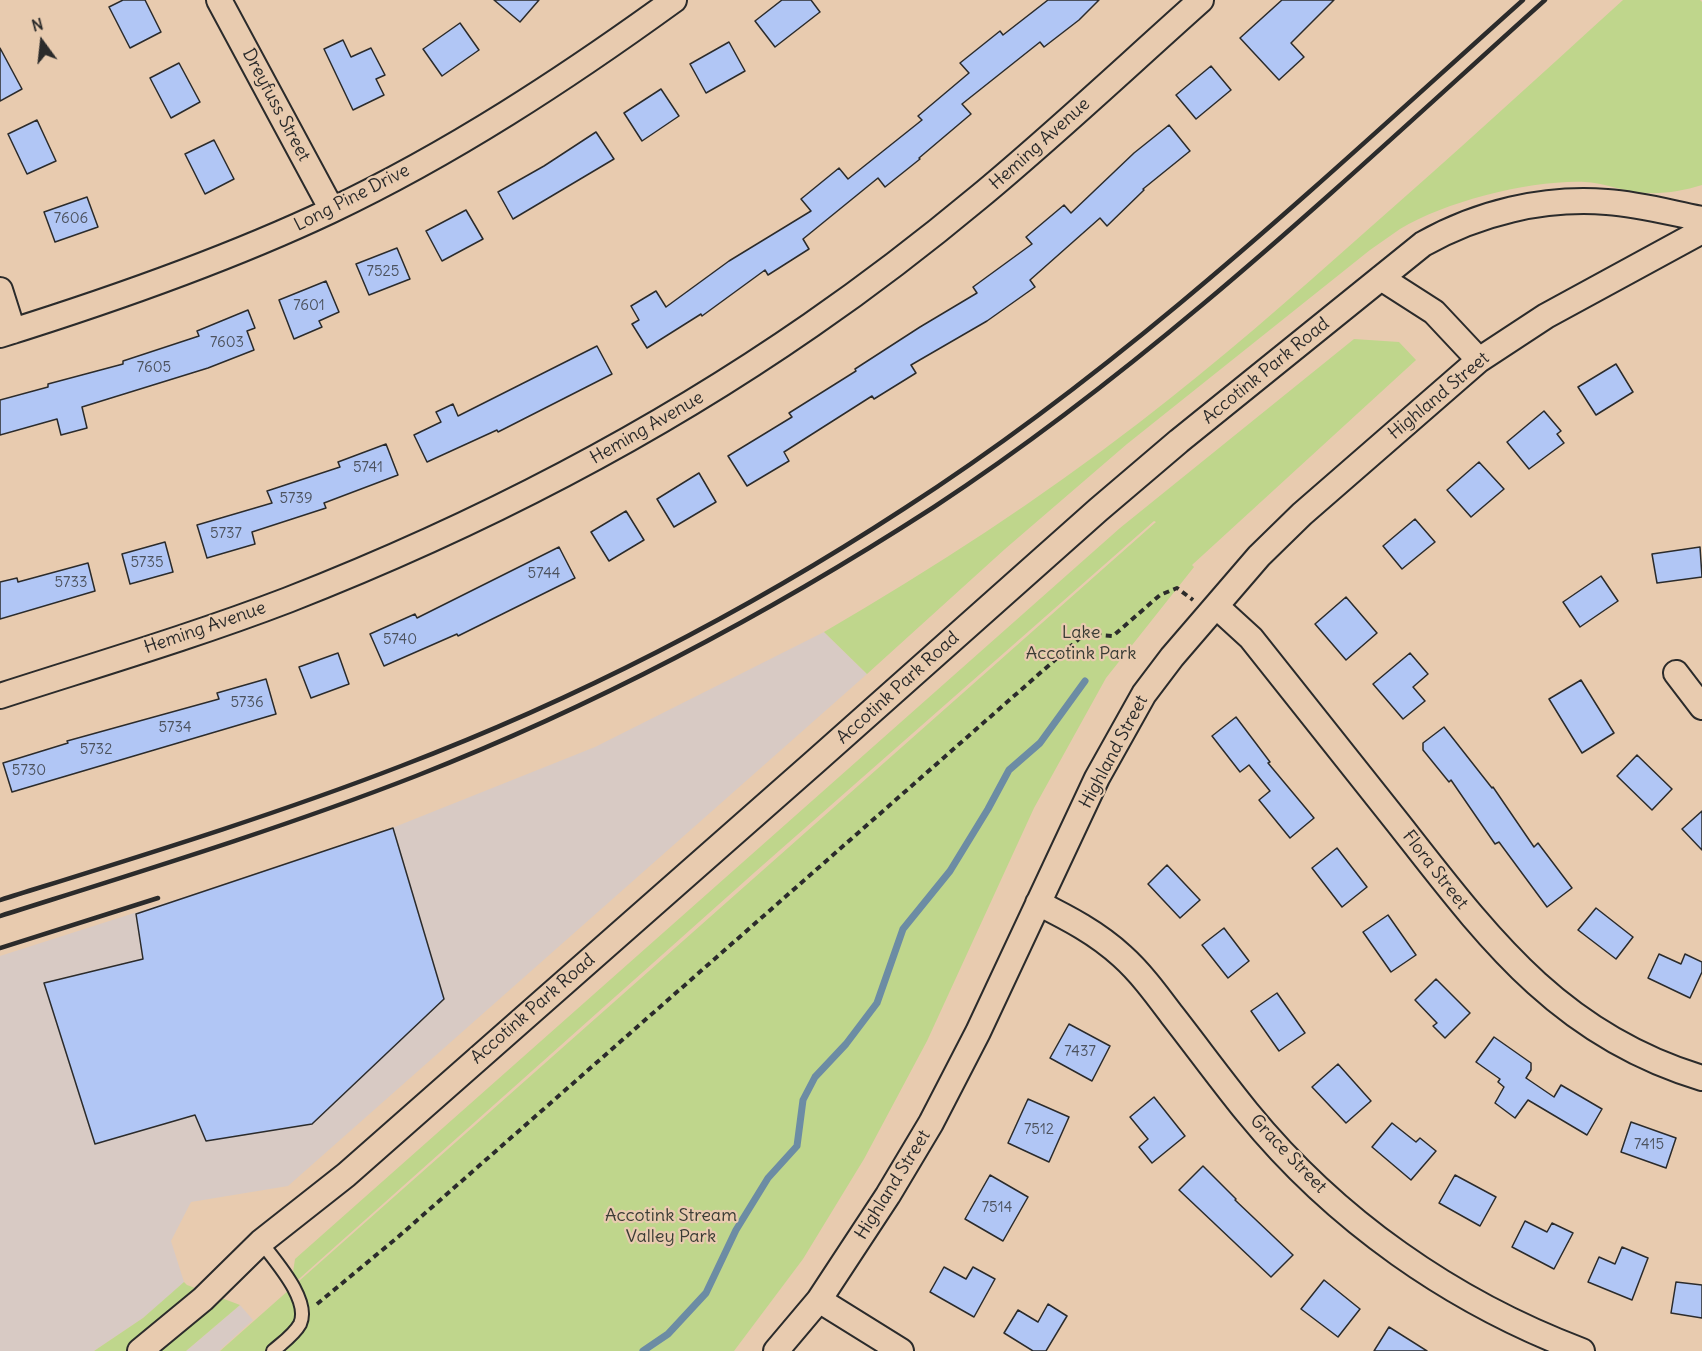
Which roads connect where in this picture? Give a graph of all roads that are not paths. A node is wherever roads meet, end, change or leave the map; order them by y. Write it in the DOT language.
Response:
graph roads {
  1 [pos="219,0"];
  2 [pos="674,0"];
  3 [pos="1201,0"];
  4 [pos="647,8"];
  5 [pos="332,210"];
  6 [pos="1702,219"];
  7 [pos="1702,231"];
  8 [pos="1381,278"];
  9 [pos="0,290"];
  10 [pos="7,333"];
  11 [pos="1479,360"];
  12 [pos="1213,610"];
  13 [pos="1676,673"];
  14 [pos="0,696"];
  15 [pos="1702,707"];
  16 [pos="1038,903"];
  17 [pos="1702,1078"];
  18 [pos="261,1242"];
  19 [pos="819,1300"];
  20 [pos="140,1351"];
  21 [pos="273,1351"];
  22 [pos="776,1351"];
  23 [pos="901,1351"];
  24 [pos="1582,1351"];
  1 -- 5 [label="street, Dreyfuss Street"];
  2 -- 4 [label="street, Long Pine Drive"];
  3 -- 14 [label="street, Heming Avenue"];
  4 -- 5 [label="street, Long Pine Drive"];
  5 -- 10 [label="street, Long Pine Drive"];
  6 -- 8 [label="street, Accotink Park Road"];
  7 -- 11 [label="street, Highland Street"];
  8 -- 11 [label="street"];
  8 -- 18 [label="street, Accotink Park Road"];
  9 -- 10 [label="street"];
  11 -- 12 [label="street, Highland Street"];
  12 -- 16 [label="street, Highland Street"];
  12 -- 17 [label="street, Flora Street"];
  13 -- 15 [label="street"];
  16 -- 19 [label="street, Highland Street"];
  16 -- 24 [label="street, Grace Street"];
  18 -- 20 [label="street, Accotink Park Road"];
  18 -- 21 [label="lane"];
  19 -- 22 [label="street, Highland Street"];
  19 -- 23 [label="street"];
}
